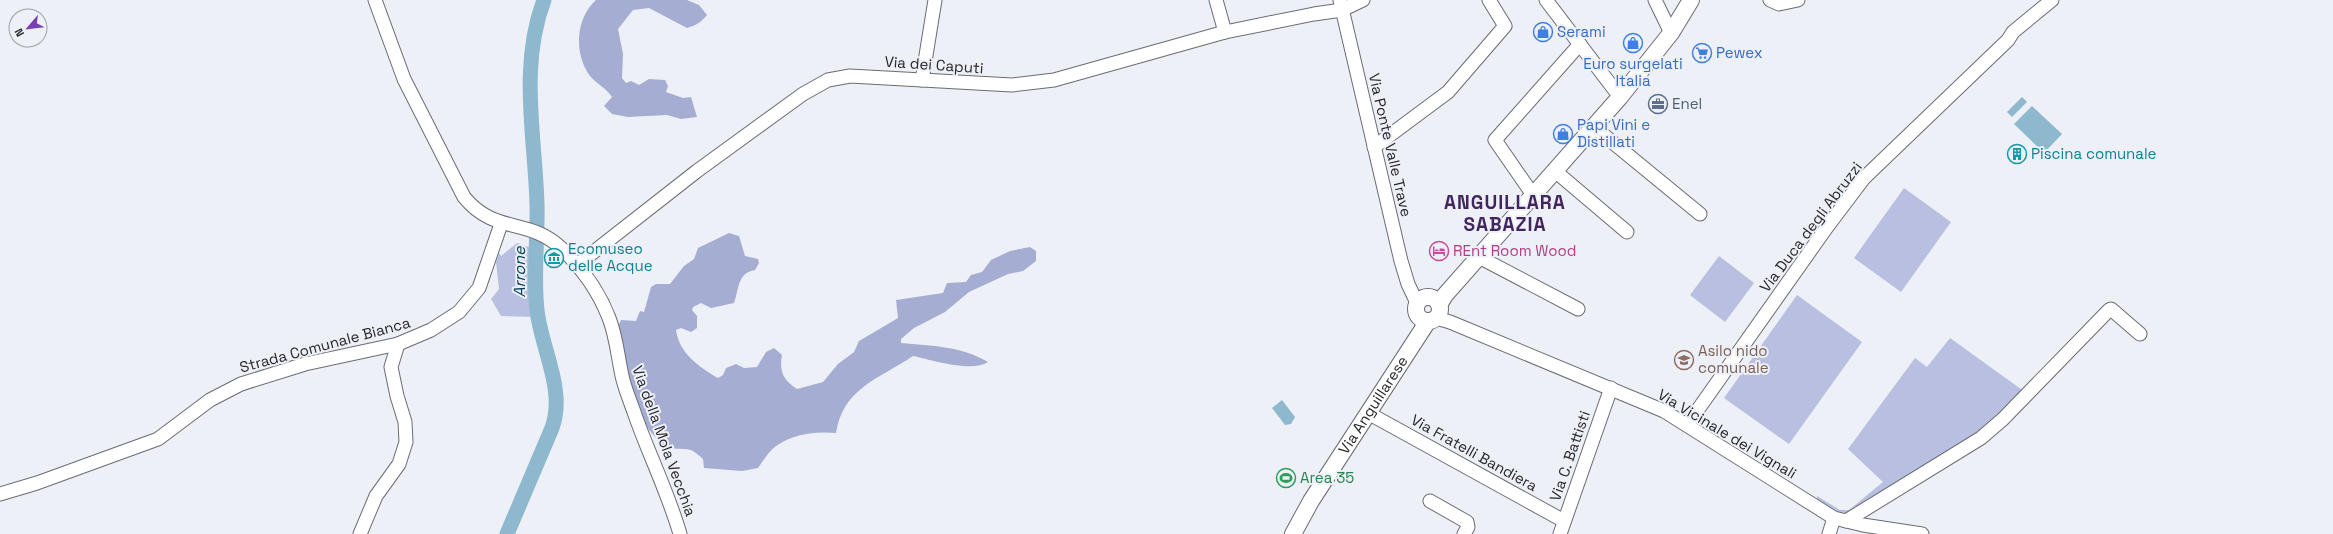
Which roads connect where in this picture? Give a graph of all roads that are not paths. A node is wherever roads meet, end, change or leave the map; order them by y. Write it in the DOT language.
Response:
graph roads {
  1 [pos="375,0"];
  2 [pos="935,0"];
  3 [pos="1216,0"];
  4 [pos="1362,0"];
  5 [pos="1489,0"];
  6 [pos="1546,0"];
  7 [pos="1655,0"];
  8 [pos="1691,0"];
  9 [pos="1770,0"];
  10 [pos="1798,0"];
  11 [pos="2052,0"];
  12 [pos="1341,5"];
  13 [pos="1224,32"];
  14 [pos="1670,33"];
  15 [pos="1580,44"];
  16 [pos="922,80"];
  17 [pos="1620,97"];
  18 [pos="1594,127"];
  19 [pos="1374,147"];
  20 [pos="1555,171"];
  21 [pos="1533,195"];
  22 [pos="1700,214"];
  23 [pos="501,224"];
  24 [pos="1628,232"];
  25 [pos="1479,257"];
  26 [pos="577,265"];
  27 [pos="1431,307"];
  28 [pos="1578,309"];
  29 [pos="2140,334"];
  30 [pos="398,344"];
  31 [pos="1611,388"];
  32 [pos="1368,413"];
  33 [pos="1687,425"];
  34 [pos="0,494"];
  35 [pos="1430,502"];
  36 [pos="1840,519"];
  37 [pos="1564,521"];
  38 [pos="360,534"];
  39 [pos="680,534"];
  40 [pos="1293,534"];
  41 [pos="1464,534"];
  42 [pos="1560,534"];
  43 [pos="1829,534"];
  44 [pos="1922,534"];
  1 -- 23 [label="street, Via della Mola Vecchia"];
  2 -- 16 [label="street"];
  3 -- 13 [label="street"];
  4 -- 12 [label="street, Via dei Caputi"];
  5 -- 19 [label="street"];
  6 -- 15 [label="street"];
  7 -- 14 [label="street"];
  8 -- 14 [label="main road, Via Anguillarese"];
  9 -- 10 [label="street"];
  11 -- 33 [label="street, Via Duca degli Abruzzi"];
  12 -- 13 [label="street, Via dei Caputi"];
  12 -- 19 [label="street, Via Ponte Valle Trave"];
  13 -- 16 [label="street, Via dei Caputi"];
  14 -- 17 [label="main road, Via Anguillarese"];
  15 -- 17 [label="street"];
  15 -- 21 [label="street"];
  16 -- 26 [label="street, Via dei Caputi"];
  17 -- 18 [label="main road, Via Anguillarese"];
  18 -- 20 [label="main road, Via Anguillarese"];
  18 -- 22 [label="street"];
  19 -- 27 [label="street, Via Ponte Valle Trave"];
  20 -- 21 [label="main road, Via Anguillarese"];
  20 -- 24 [label="street"];
  21 -- 25 [label="main road, Via Anguillarese"];
  23 -- 26 [label="street, Via della Mola Vecchia"];
  23 -- 30 [label="street, Strada Comunale Bianca"];
  25 -- 27 [label="main road, Via Anguillarese"];
  25 -- 28 [label="street"];
  26 -- 39 [label="street, Via della Mola Vecchia"];
  27 -- 31 [label="street, Via Vicinale dei Vignali"];
  27 -- 32 [label="main road, Via Anguillarese"];
  29 -- 36 [label="street"];
  30 -- 34 [label="street, Strada Comunale Bianca"];
  30 -- 38 [label="street"];
  31 -- 33 [label="street, Via Vicinale dei Vignali"];
  31 -- 37 [label="street, Via C. Battisti"];
  32 -- 37 [label="street, Via Fratelli Bandiera"];
  32 -- 40 [label="main road, Via Anguillarese"];
  33 -- 36 [label="street, Via Vicinale dei Vignali"];
  35 -- 41 [label="street"];
  36 -- 43 [label="street"];
  36 -- 44 [label="street, Via Vicinale dei Vignali"];
  37 -- 42 [label="street, Via C. Battisti"];
}
